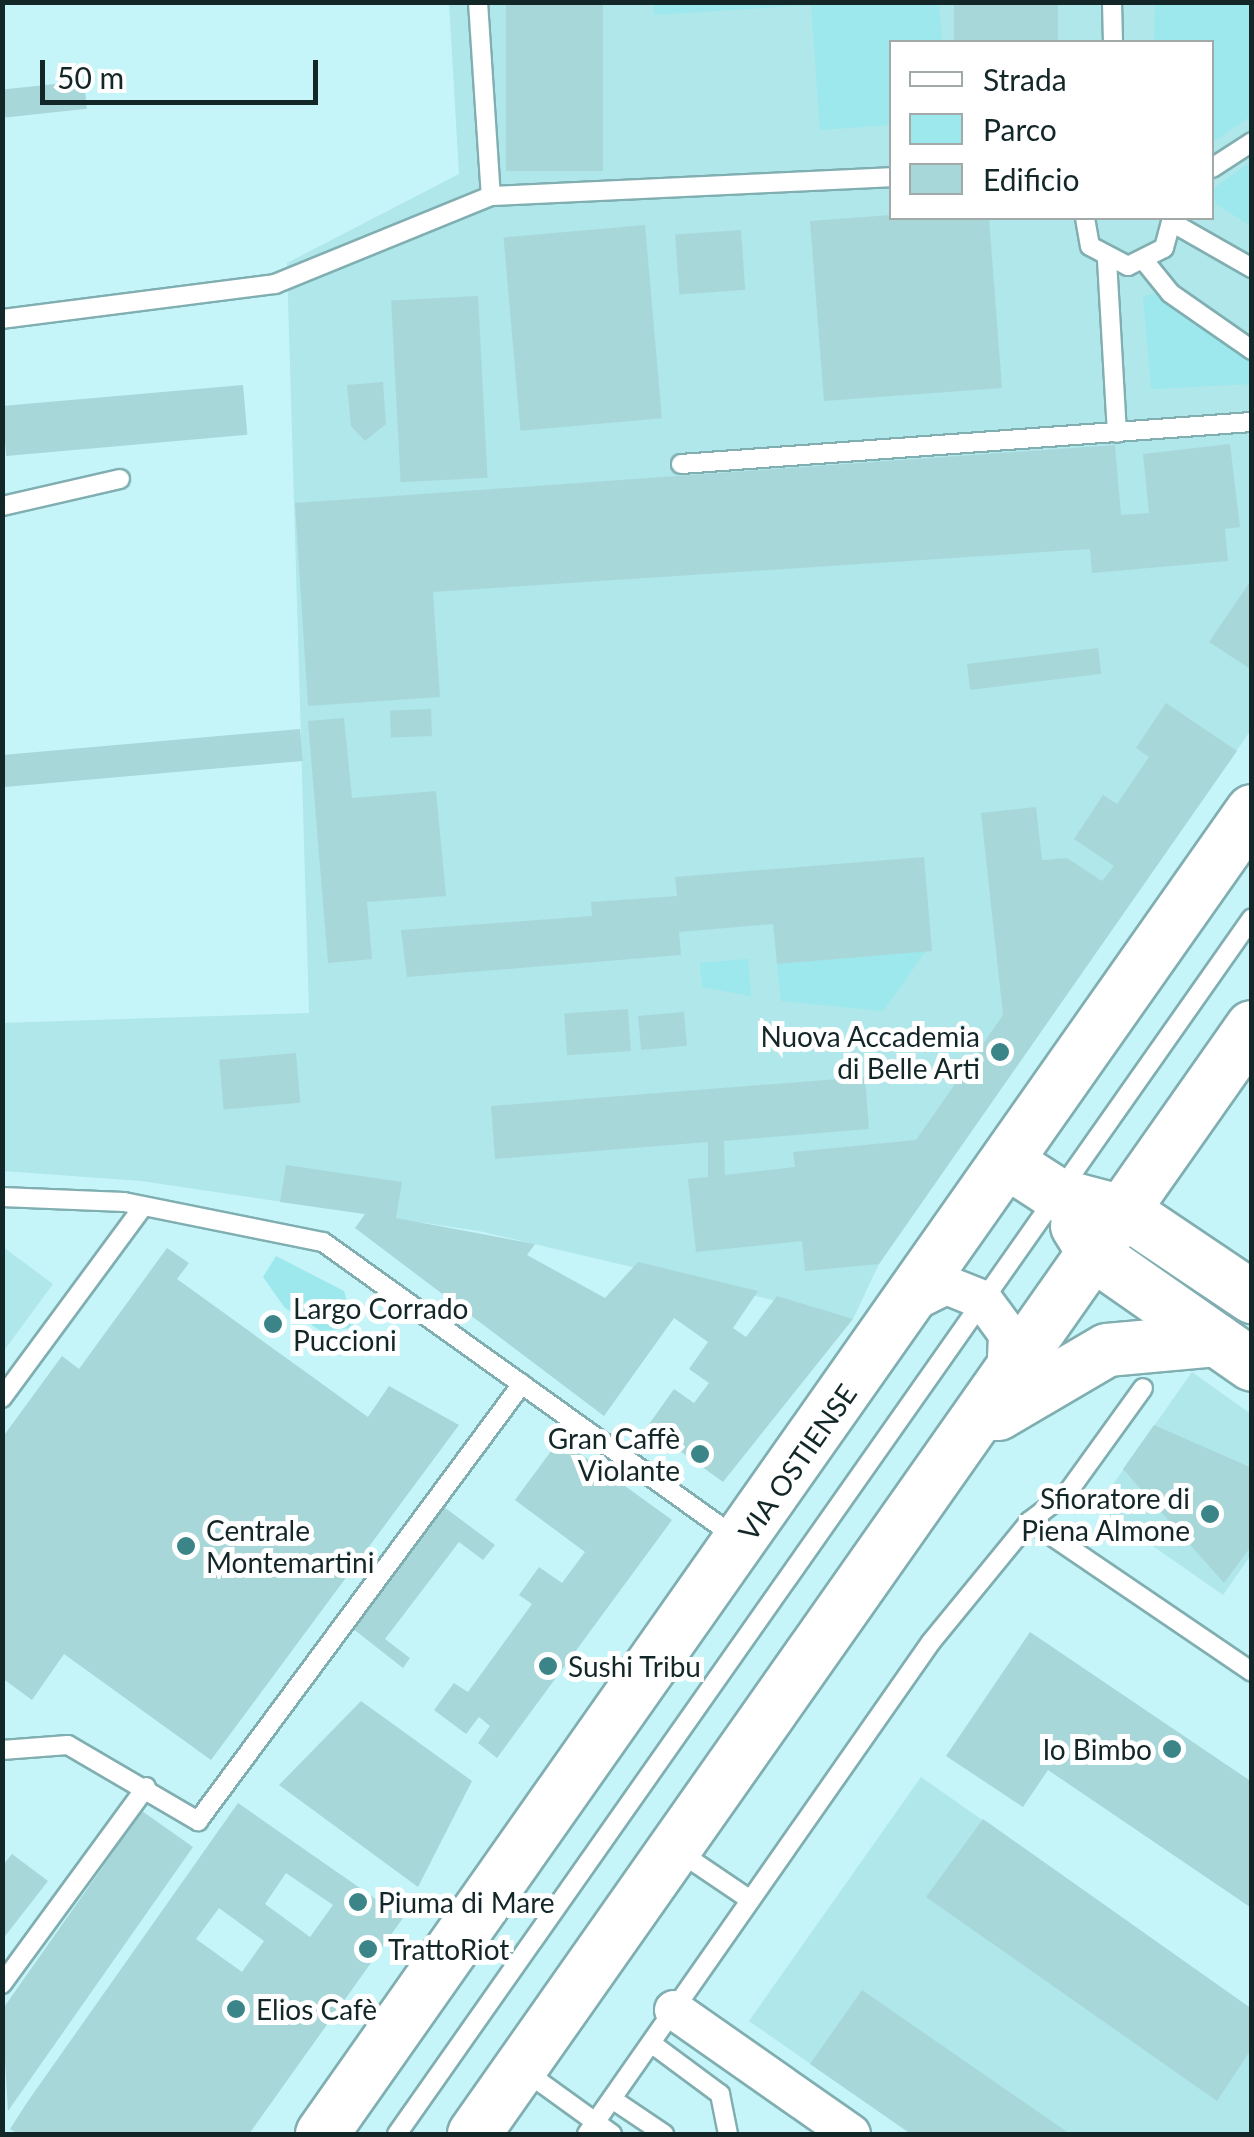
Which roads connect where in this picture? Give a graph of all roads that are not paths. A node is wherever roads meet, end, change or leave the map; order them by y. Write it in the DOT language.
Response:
graph roads {
  1 [pos="478,2"];
  2 [pos="1112,2"];
  3 [pos="1114,40"];
  4 [pos="1252,142"];
  5 [pos="1214,167"];
  6 [pos="889,177"];
  7 [pos="491,196"];
  8 [pos="1085,220"];
  9 [pos="1172,220"];
  10 [pos="1106,260"];
  11 [pos="1146,264"];
  12 [pos="1252,268"];
  13 [pos="2,319"];
  14 [pos="1252,350"];
  15 [pos="1252,422"];
  16 [pos="1117,433"];
  17 [pos="681,464"];
  18 [pos="120,479"];
  19 [pos="2,506"];
  20 [pos="1252,811"];
  21 [pos="1252,918"];
  22 [pos="1252,1028"];
  23 [pos="1007,1162"];
  24 [pos="1058,1195"];
  25 [pos="2,1197"];
  26 [pos="143,1207"];
  27 [pos="1127,1212"];
  28 [pos="1096,1256"];
  29 [pos="1252,1297"];
  30 [pos="983,1300"];
  31 [pos="904,1307"];
  32 [pos="1234,1352"];
  33 [pos="1006,1379"];
  34 [pos="522,1384"];
  35 [pos="1143,1388"];
  36 [pos="2,1398"];
  37 [pos="967,1437"];
  38 [pos="1030,1521"];
  39 [pos="742,1542"];
  40 [pos="1252,1672"];
  41 [pos="2,1750"];
  42 [pos="146,1787"];
  43 [pos="678,1850"];
  44 [pos="749,1900"];
  45 [pos="2,1984"];
  46 [pos="674,2010"];
  47 [pos="651,2043"];
  48 [pos="522,2069"];
  49 [pos="612,2099"];
  50 [pos="334,2127"];
  51 [pos="592,2128"];
  52 [pos="397,2134"];
  53 [pos="474,2134"];
  54 [pos="612,2134"];
  55 [pos="664,2134"];
  56 [pos="728,2134"];
  57 [pos="851,2134"];
  1 -- 7 [label="lane"];
  2 -- 3 [label="lane"];
  4 -- 5 [label="lane"];
  6 -- 7 [label="lane"];
  7 -- 13 [label="lane"];
  8 -- 10 [label="lane"];
  9 -- 11 [label="lane"];
  9 -- 12 [label="lane"];
  10 -- 11 [label="lane"];
  10 -- 16 [label="lane"];
  11 -- 14 [label="lane"];
  15 -- 16 [label="lane"];
  16 -- 17 [label="lane"];
  18 -- 19 [label="lane"];
  20 -- 23 [label="main road, VIA OSTIENSE"];
  21 -- 24 [label="lane, VIA OSTIENSE"];
  22 -- 27 [label="main road"];
  23 -- 24 [label="main road"];
  23 -- 31 [label="main road, VIA OSTIENSE"];
  24 -- 27 [label="main road"];
  24 -- 28 [label="main road"];
  24 -- 30 [label="lane, VIA OSTIENSE"];
  25 -- 26 [label="lane"];
  26 -- 34 [label="lane"];
  26 -- 36 [label="lane"];
  27 -- 28 [label="main road"];
  27 -- 29 [label="main road"];
  28 -- 32 [label="main road"];
  28 -- 33 [label="main road"];
  30 -- 31 [label="street"];
  30 -- 33 [label="street"];
  30 -- 52 [label="lane, VIA OSTIENSE"];
  31 -- 39 [label="main road, VIA OSTIENSE"];
  32 -- 37 [label="main road"];
  33 -- 37 [label="main road"];
  34 -- 39 [label="lane"];
  34 -- 42 [label="lane"];
  35 -- 38 [label="lane"];
  37 -- 43 [label="main road"];
  38 -- 40 [label="lane"];
  38 -- 44 [label="lane"];
  39 -- 50 [label="main road, VIA OSTIENSE"];
  41 -- 42 [label="lane"];
  42 -- 45 [label="lane"];
  43 -- 44 [label="lane"];
  43 -- 48 [label="main road"];
  44 -- 46 [label="lane"];
  46 -- 47 [label="lane"];
  46 -- 57 [label="street"];
  47 -- 49 [label="lane"];
  47 -- 56 [label="lane"];
  48 -- 51 [label="lane"];
  48 -- 53 [label="main road"];
  49 -- 51 [label="lane"];
  49 -- 55 [label="lane"];
  51 -- 54 [label="lane"];
}
